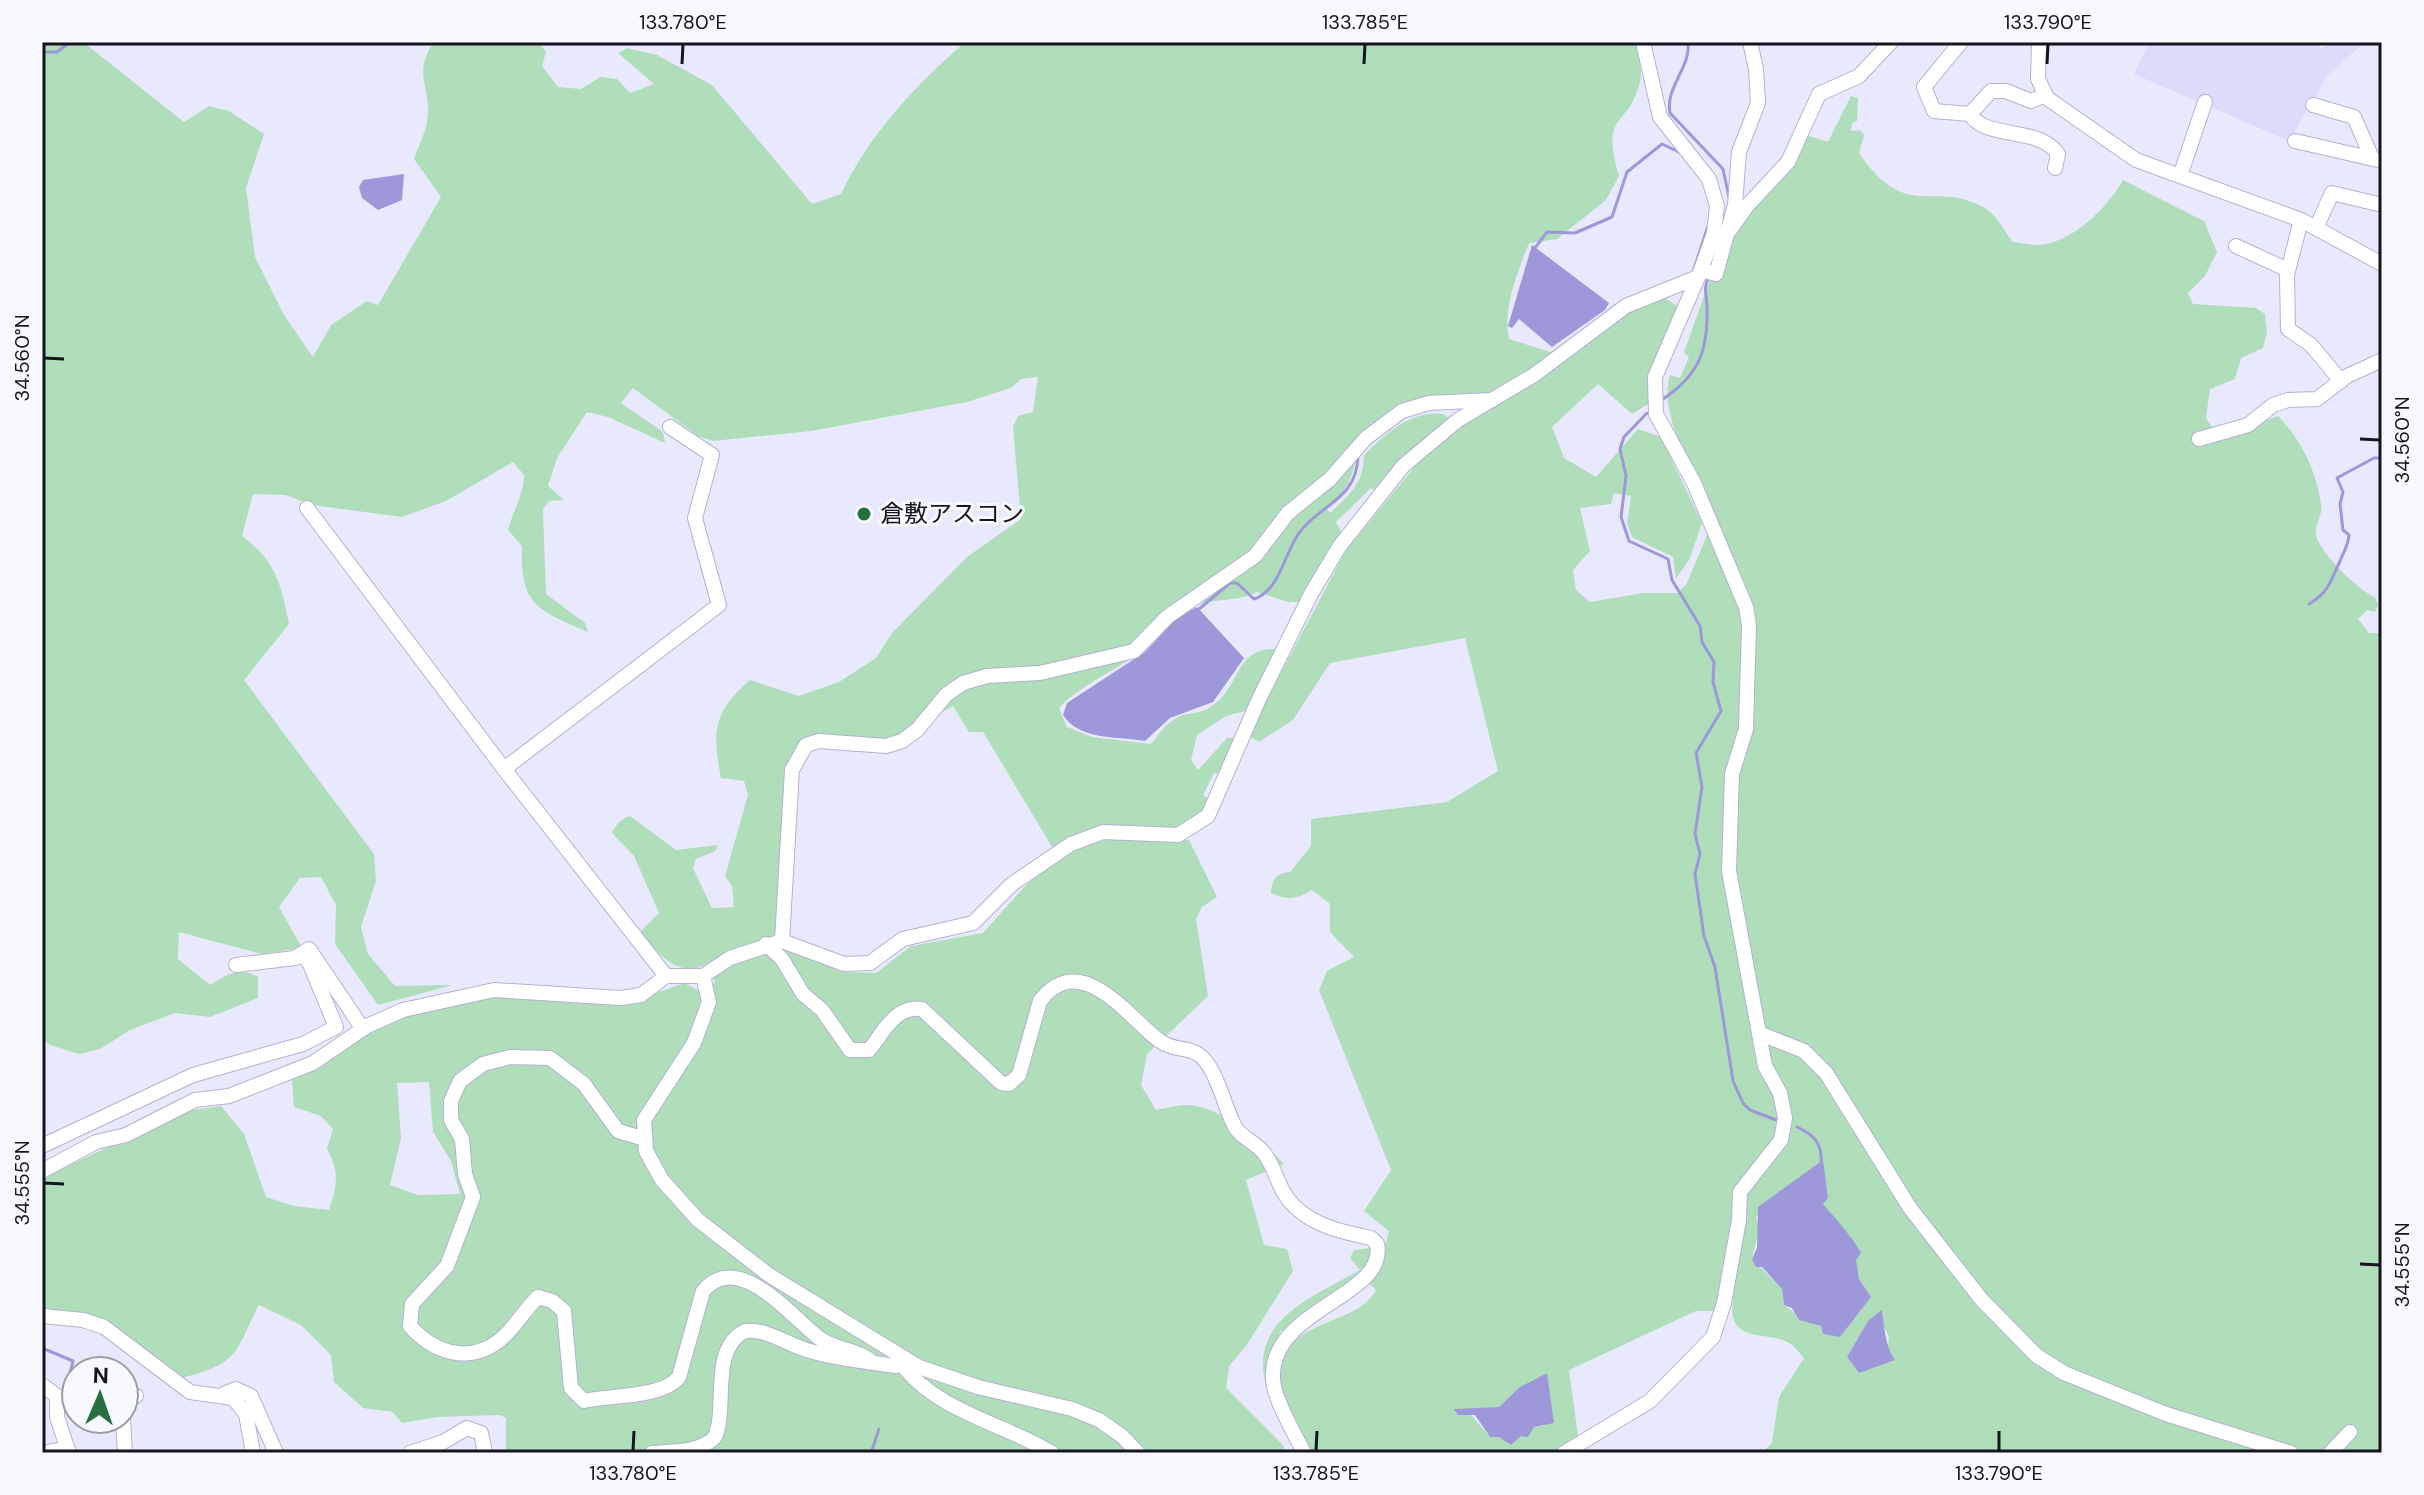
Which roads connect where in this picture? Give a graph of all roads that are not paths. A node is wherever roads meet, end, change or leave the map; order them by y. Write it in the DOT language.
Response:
graph roads {
  1 [pos="1643,42"];
  2 [pos="1750,42"];
  3 [pos="1891,42"];
  4 [pos="1961,42"];
  5 [pos="2039,42"];
  6 [pos="2045,95"];
  7 [pos="2205,102"];
  8 [pos="2313,105"];
  9 [pos="1970,114"];
  10 [pos="2295,141"];
  11 [pos="2377,160"];
  12 [pos="2055,168"];
  13 [pos="2180,176"];
  14 [pos="1726,192"];
  15 [pos="2382,205"];
  16 [pos="2301,220"];
  17 [pos="2316,228"];
  18 [pos="1730,230"];
  19 [pos="2236,246"];
  20 [pos="2380,258"];
  21 [pos="2288,270"];
  22 [pos="1705,273"];
  23 [pos="2382,360"];
  24 [pos="2341,381"];
  25 [pos="1497,399"];
  26 [pos="670,427"];
  27 [pos="2199,439"];
  28 [pos="307,508"];
  29 [pos="504,769"];
  30 [pos="782,941"];
  31 [pos="766,944"];
  32 [pos="302,954"];
  33 [pos="236,965"];
  34 [pos="666,976"];
  35 [pos="703,976"];
  36 [pos="363,1029"];
  37 [pos="1761,1034"];
  38 [pos="645,1139"];
  39 [pos="42,1146"];
  40 [pos="42,1171"];
  41 [pos="42,1316"];
  42 [pos="902,1361"];
  43 [pos="873,1363"];
  44 [pos="42,1385"];
  45 [pos="224,1394"];
  46 [pos="2350,1432"];
  47 [pos="67,1451"];
  48 [pos="42,1453"];
  49 [pos="253,1453"];
  50 [pos="276,1453"];
  51 [pos="410,1453"];
  52 [pos="485,1453"];
  53 [pos="652,1453"];
  54 [pos="1052,1453"];
  55 [pos="1138,1453"];
  56 [pos="1304,1453"];
  57 [pos="1564,1453"];
  58 [pos="2291,1453"];
  59 [pos="2330,1453"];
  1 -- 14 [label="street"];
  2 -- 14 [label="street"];
  3 -- 18 [label="street"];
  4 -- 9 [label="street"];
  5 -- 6 [label="street"];
  6 -- 9 [label="street"];
  6 -- 13 [label="street"];
  7 -- 13 [label="street"];
  8 -- 11 [label="street"];
  9 -- 12 [label="street"];
  10 -- 11 [label="street"];
  13 -- 16 [label="street"];
  14 -- 18 [label="street"];
  14 -- 22 [label="street"];
  15 -- 17 [label="street"];
  16 -- 17 [label="street"];
  16 -- 21 [label="street"];
  17 -- 20 [label="street"];
  18 -- 22 [label="street"];
  19 -- 21 [label="street"];
  21 -- 24 [label="street"];
  22 -- 25 [label="street"];
  22 -- 37 [label="street"];
  23 -- 24 [label="street"];
  24 -- 27 [label="street"];
  25 -- 30 [label="street"];
  25 -- 30 [label="street"];
  26 -- 29 [label="street"];
  28 -- 29 [label="street"];
  29 -- 34 [label="street"];
  30 -- 31 [label="street"];
  31 -- 35 [label="street"];
  31 -- 56 [label="street"];
  32 -- 33 [label="street"];
  32 -- 36 [label="street"];
  32 -- 39 [label="street"];
  34 -- 35 [label="street"];
  34 -- 36 [label="street"];
  35 -- 38 [label="street"];
  36 -- 40 [label="street"];
  37 -- 57 [label="street"];
  37 -- 58 [label="street"];
  38 -- 42 [label="street"];
  38 -- 43 [label="street"];
  41 -- 45 [label="street"];
  42 -- 43 [label="street"];
  42 -- 54 [label="street"];
  42 -- 55 [label="street"];
  43 -- 53 [label="street"];
  44 -- 47 [label="street"];
  45 -- 49 [label="street"];
  45 -- 50 [label="street"];
  46 -- 59 [label="street"];
  47 -- 48 [label="street"];
  51 -- 52 [label="street"];
}
